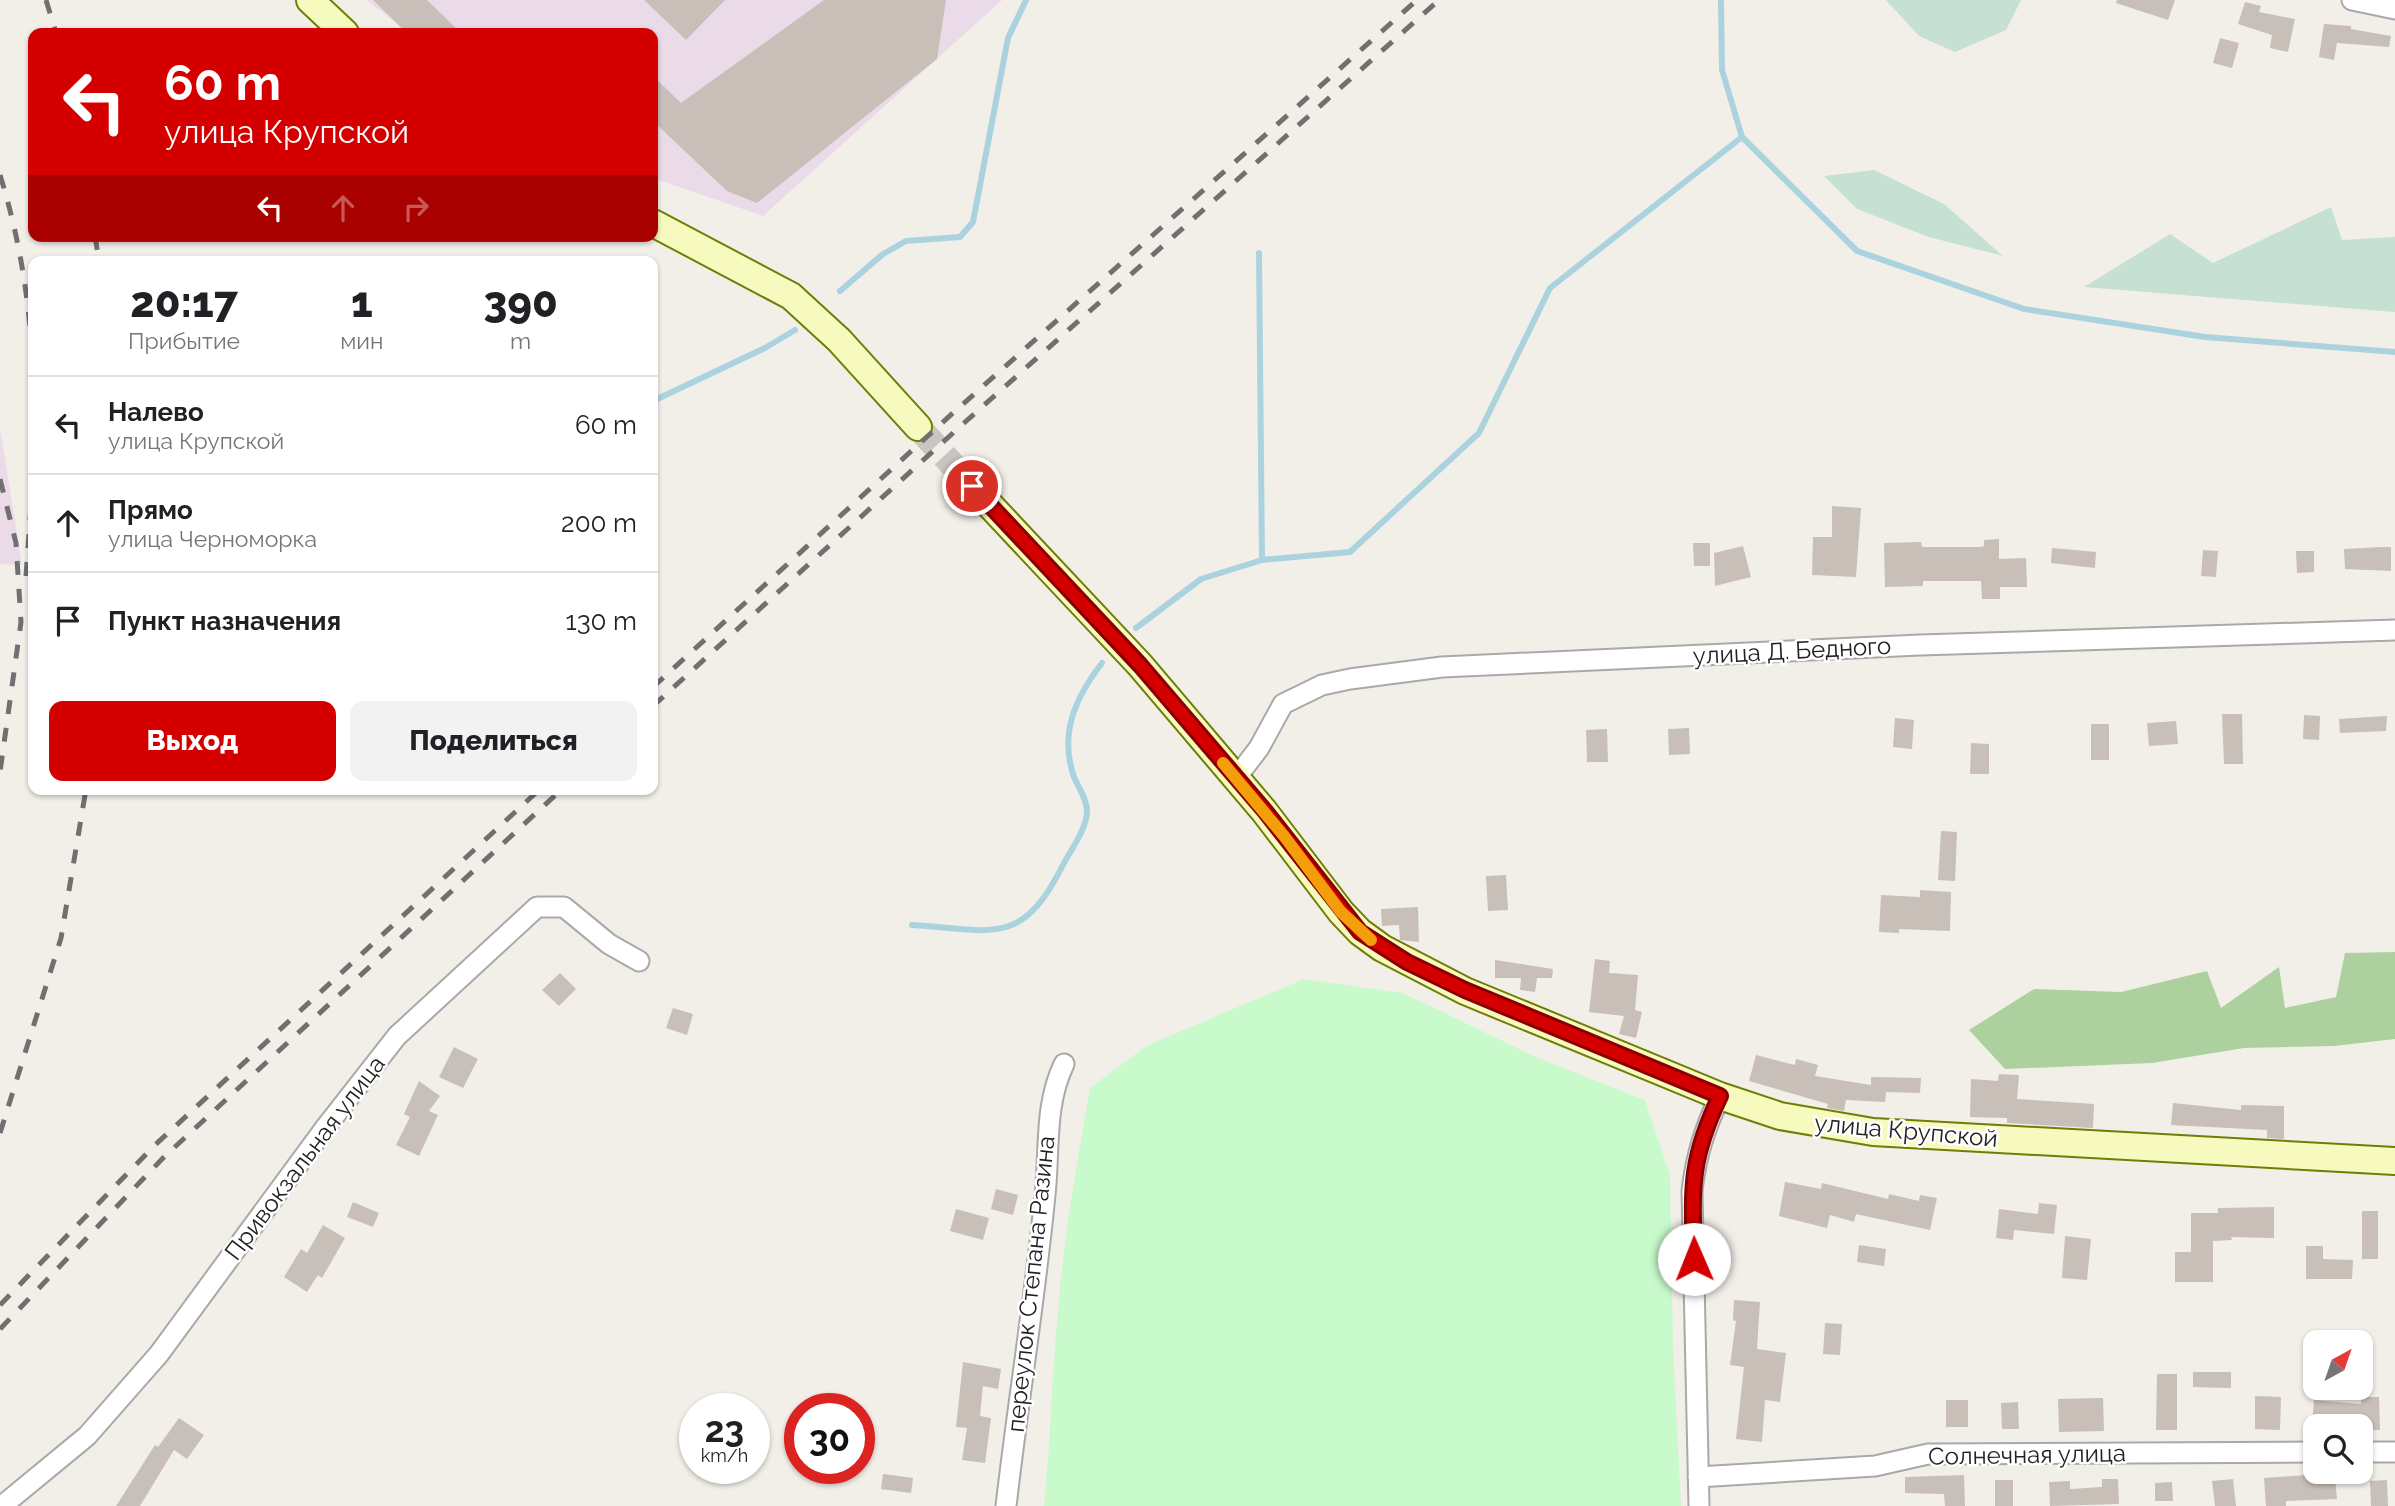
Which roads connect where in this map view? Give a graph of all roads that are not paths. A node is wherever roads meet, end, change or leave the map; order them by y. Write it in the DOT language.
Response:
graph roads {
  1 [pos="310,0"];
  2 [pos="2352,0"];
  3 [pos="2395,9"];
  4 [pos="340,28"];
  5 [pos="658,226"];
  6 [pos="918,427"];
  7 [pos="972,486"];
  8 [pos="2395,630"];
  9 [pos="1236,778"];
  10 [pos="639,961"];
  11 [pos="1065,1064"];
  12 [pos="1720,1096"];
  13 [pos="2395,1161"];
  14 [pos="2303,1452"];
  15 [pos="2373,1452"];
  16 [pos="2395,1452"];
  17 [pos="1698,1477"];
  18 [pos="2,1506"];
  19 [pos="1006,1506"];
  20 [pos="1699,1506"];
  1 -- 4 [label="street"];
  2 -- 3 [label="street"];
  5 -- 6 [label="street"];
  7 -- 9 [label="street, улица Крупской"];
  8 -- 9 [label="street, улица Д. Бедного"];
  9 -- 12 [label="street, улица Крупской"];
  10 -- 18 [label="street, Привокзальная улица"];
  11 -- 19 [label="street, переулок Степана Разина"];
  12 -- 13 [label="street, улица Крупской"];
  12 -- 17 [label="street"];
  14 -- 17 [label="street, Солнечная улица"];
  15 -- 16 [label="street"];
  17 -- 20 [label="street"];
}
